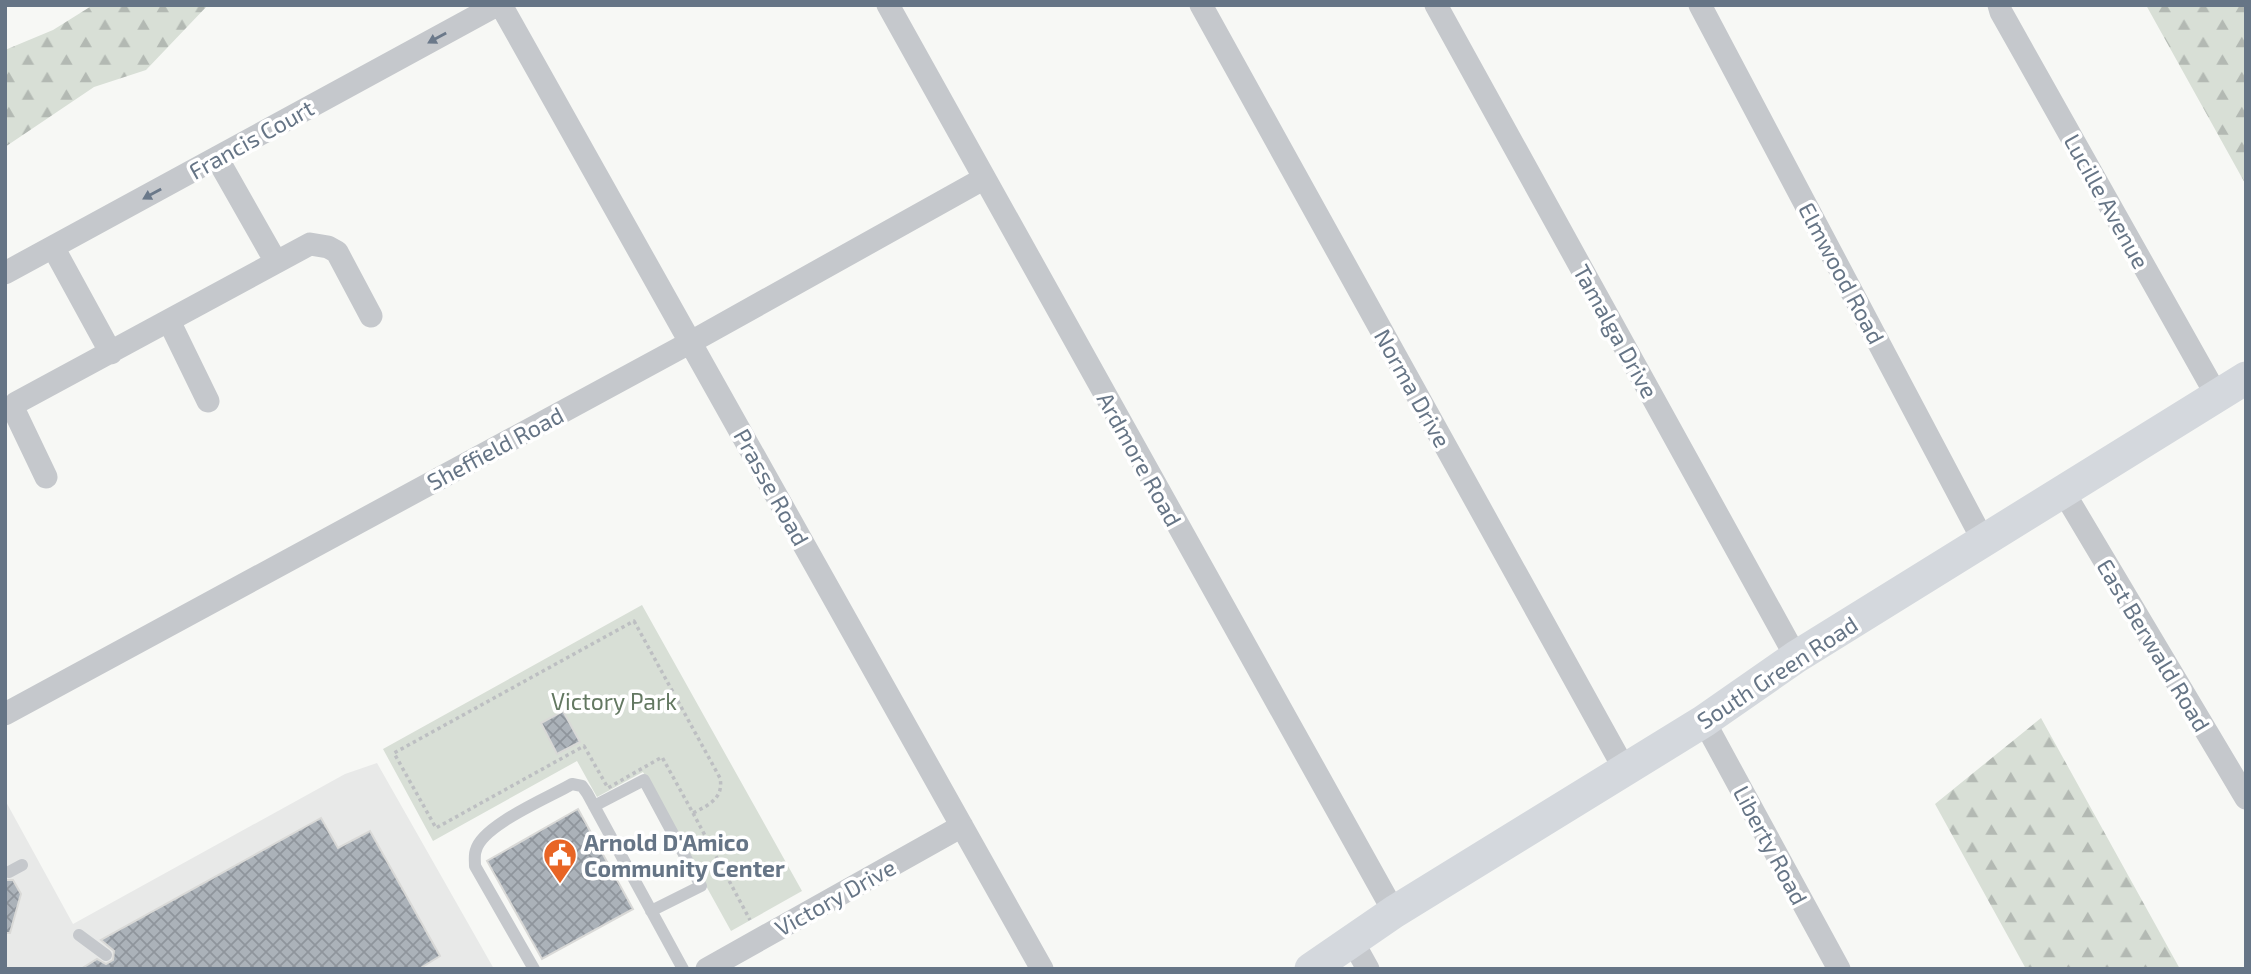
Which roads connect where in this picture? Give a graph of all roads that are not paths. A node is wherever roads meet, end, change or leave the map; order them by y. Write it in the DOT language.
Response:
graph roads {
  1 [pos="499,5"];
  2 [pos="888,5"];
  3 [pos="1201,5"];
  4 [pos="1436,5"];
  5 [pos="1700,5"];
  6 [pos="1999,5"];
  7 [pos="217,158"];
  8 [pos="983,179"];
  9 [pos="53,247"];
  10 [pos="276,262"];
  11 [pos="5,273"];
  12 [pos="371,316"];
  13 [pos="169,321"];
  14 [pos="691,342"];
  15 [pos="111,353"];
  16 [pos="2246,378"];
  17 [pos="2217,396"];
  18 [pos="208,401"];
  19 [pos="11,405"];
  20 [pos="46,477"];
  21 [pos="2063,491"];
  22 [pos="1984,541"];
  23 [pos="1797,657"];
  24 [pos="5,714"];
  25 [pos="1704,721"];
  26 [pos="1625,770"];
  27 [pos="2246,798"];
  28 [pos="594,806"];
  29 [pos="962,826"];
  30 [pos="22,865"];
  31 [pos="9,872"];
  32 [pos="651,911"];
  33 [pos="1394,912"];
  34 [pos="79,935"];
  35 [pos="106,955"];
  36 [pos="1360,955"];
  37 [pos="534,969"];
  38 [pos="683,969"];
  39 [pos="707,969"];
  40 [pos="1042,969"];
  41 [pos="1311,969"];
  42 [pos="1839,969"];
  1 -- 7 [label="street, Francis Court, one-way"];
  1 -- 14 [label="street, Prasse Road"];
  2 -- 8 [label="street, Ardmore Road"];
  3 -- 26 [label="street, Norma Drive"];
  4 -- 23 [label="street, Tamalga Drive"];
  5 -- 22 [label="street, Elmwood Road"];
  6 -- 17 [label="street, Lucille Avenue"];
  7 -- 9 [label="street, Francis Court, one-way"];
  7 -- 10 [label="street"];
  8 -- 14 [label="street, Sheffield Road"];
  8 -- 33 [label="street, Ardmore Road"];
  9 -- 11 [label="street, Francis Court"];
  9 -- 15 [label="street"];
  10 -- 12 [label="street"];
  10 -- 13 [label="street"];
  13 -- 15 [label="street"];
  13 -- 18 [label="street"];
  14 -- 24 [label="street, Sheffield Road"];
  14 -- 29 [label="street, Prasse Road"];
  15 -- 19 [label="street"];
  16 -- 17 [label="main road, South Green Road"];
  17 -- 21 [label="main road, South Green Road"];
  19 -- 20 [label="street"];
  21 -- 22 [label="main road, South Green Road"];
  21 -- 27 [label="street, East Berwald Road"];
  22 -- 23 [label="main road, South Green Road"];
  23 -- 25 [label="main road, South Green Road"];
  25 -- 26 [label="main road, South Green Road"];
  25 -- 42 [label="street, Liberty Road"];
  26 -- 33 [label="main road, South Green Road"];
  28 -- 32 [label="lane"];
  28 -- 32 [label="lane"];
  28 -- 37 [label="lane"];
  29 -- 39 [label="street, Victory Drive"];
  29 -- 40 [label="street, Prasse Road"];
  30 -- 31 [label="lane"];
  32 -- 38 [label="lane"];
  33 -- 36 [label="main road, South Green Road"];
  34 -- 35 [label="lane"];
  36 -- 41 [label="main road, South Green Road"];
}
